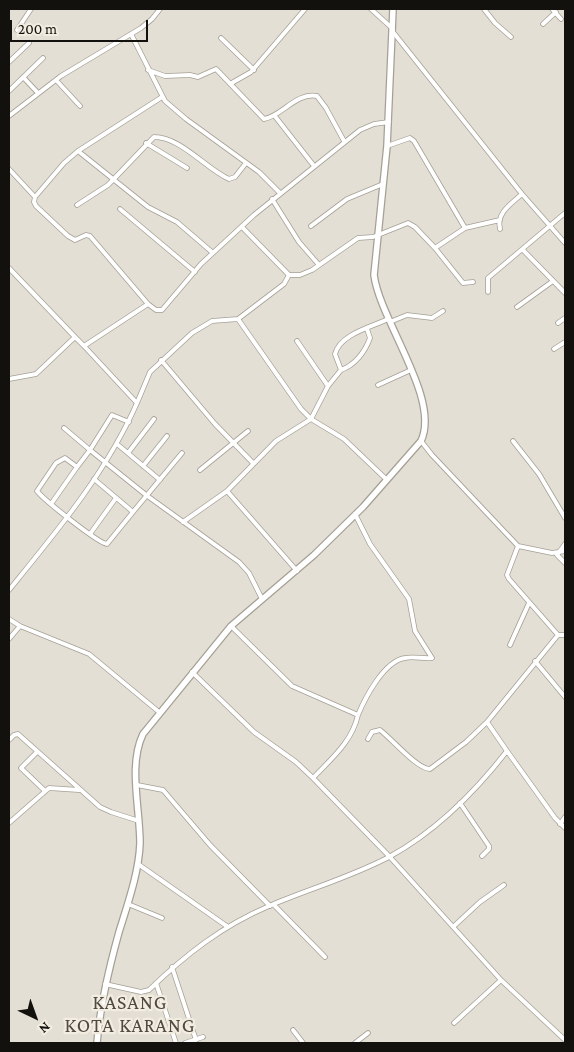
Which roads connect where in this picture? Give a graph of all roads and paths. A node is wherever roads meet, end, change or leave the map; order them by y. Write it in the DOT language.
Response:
graph roads {
  1 [pos="31,9"];
  2 [pos="160,9"];
  3 [pos="305,9"];
  4 [pos="371,9"];
  5 [pos="393,9"];
  6 [pos="484,9"];
  7 [pos="554,10"];
  8 [pos="561,19"];
  9 [pos="543,24"];
  10 [pos="16,30"];
  11 [pos="393,30"];
  12 [pos="131,34"];
  13 [pos="511,37"];
  14 [pos="221,38"];
  15 [pos="29,43"];
  16 [pos="43,58"];
  17 [pos="9,62"];
  18 [pos="148,70"];
  19 [pos="254,70"];
  20 [pos="23,77"];
  21 [pos="56,80"];
  22 [pos="230,84"];
  23 [pos="9,91"];
  24 [pos="38,93"];
  25 [pos="162,96"];
  26 [pos="80,106"];
  27 [pos="274,115"];
  28 [pos="9,116"];
  29 [pos="388,122"];
  30 [pos="344,141"];
  31 [pos="146,143"];
  32 [pos="387,146"];
  33 [pos="78,150"];
  34 [pos="246,163"];
  35 [pos="314,166"];
  36 [pos="187,168"];
  37 [pos="9,169"];
  38 [pos="114,180"];
  39 [pos="383,184"];
  40 [pos="280,193"];
  41 [pos="522,194"];
  42 [pos="36,197"];
  43 [pos="272,199"];
  44 [pos="77,205"];
  45 [pos="120,209"];
  46 [pos="565,213"];
  47 [pos="500,220"];
  48 [pos="311,226"];
  49 [pos="242,227"];
  50 [pos="551,227"];
  51 [pos="465,228"];
  52 [pos="500,229"];
  53 [pos="377,235"];
  54 [pos="565,243"];
  55 [pos="435,248"];
  56 [pos="524,250"];
  57 [pos="213,253"];
  58 [pos="319,266"];
  59 [pos="9,268"];
  60 [pos="195,272"];
  61 [pos="289,275"];
  62 [pos="553,281"];
  63 [pos="473,282"];
  64 [pos="488,292"];
  65 [pos="565,293"];
  66 [pos="148,304"];
  67 [pos="517,307"];
  68 [pos="443,311"];
  69 [pos="565,318"];
  70 [pos="238,319"];
  71 [pos="389,320"];
  72 [pos="558,323"];
  73 [pos="367,329"];
  74 [pos="75,337"];
  75 [pos="297,341"];
  76 [pos="565,342"];
  77 [pos="84,346"];
  78 [pos="554,349"];
  79 [pos="160,360"];
  80 [pos="341,370"];
  81 [pos="411,370"];
  82 [pos="9,379"];
  83 [pos="378,385"];
  84 [pos="328,386"];
  85 [pos="137,403"];
  86 [pos="311,419"];
  87 [pos="154,420"];
  88 [pos="129,422"];
  89 [pos="64,428"];
  90 [pos="248,431"];
  91 [pos="167,436"];
  92 [pos="421,441"];
  93 [pos="513,441"];
  94 [pos="117,444"];
  95 [pos="232,444"];
  96 [pos="90,450"];
  97 [pos="128,453"];
  98 [pos="182,453"];
  99 [pos="106,462"];
  100 [pos="253,463"];
  101 [pos="143,466"];
  102 [pos="77,467"];
  103 [pos="200,470"];
  104 [pos="94,479"];
  105 [pos="160,480"];
  106 [pos="387,480"];
  107 [pos="227,491"];
  108 [pos="146,496"];
  109 [pos="116,498"];
  110 [pos="51,504"];
  111 [pos="133,512"];
  112 [pos="355,514"];
  113 [pos="69,517"];
  114 [pos="565,518"];
  115 [pos="183,522"];
  116 [pos="90,534"];
  117 [pos="565,544"];
  118 [pos="518,546"];
  119 [pos="565,551"];
  120 [pos="557,553"];
  121 [pos="565,563"];
  122 [pos="297,570"];
  123 [pos="9,590"];
  124 [pos="262,599"];
  125 [pos="529,603"];
  126 [pos="9,619"];
  127 [pos="20,626"];
  128 [pos="231,626"];
  129 [pos="565,630"];
  130 [pos="561,634"];
  131 [pos="9,639"];
  132 [pos="510,645"];
  133 [pos="535,661"];
  134 [pos="192,672"];
  135 [pos="565,697"];
  136 [pos="158,712"];
  137 [pos="358,714"];
  138 [pos="487,722"];
  139 [pos="368,739"];
  140 [pos="9,740"];
  141 [pos="507,751"];
  142 [pos="37,752"];
  143 [pos="313,778"];
  144 [pos="137,785"];
  145 [pos="44,790"];
  146 [pos="79,790"];
  147 [pos="460,803"];
  148 [pos="565,817"];
  149 [pos="139,821"];
  150 [pos="9,823"];
  151 [pos="560,824"];
  152 [pos="565,828"];
  153 [pos="389,856"];
  154 [pos="482,856"];
  155 [pos="138,864"];
  156 [pos="504,885"];
  157 [pos="128,904"];
  158 [pos="272,905"];
  159 [pos="162,918"];
  160 [pos="228,927"];
  161 [pos="453,927"];
  162 [pos="325,957"];
  163 [pos="172,967"];
  164 [pos="500,980"];
  165 [pos="156,983"];
  166 [pos="105,984"];
  167 [pos="454,1023"];
  168 [pos="293,1030"];
  169 [pos="368,1033"];
  170 [pos="204,1037"];
  171 [pos="196,1040"];
  172 [pos="565,1040"];
  173 [pos="97,1043"];
  174 [pos="176,1043"];
  175 [pos="185,1043"];
  176 [pos="303,1043"];
  177 [pos="355,1043"];
  1 -- 10 [label="street"];
  2 -- 12 [label="street"];
  3 -- 19 [label="street"];
  4 -- 11 [label="street"];
  5 -- 11 [label="street"];
  6 -- 13 [label="street"];
  7 -- 8 [label="street"];
  7 -- 9 [label="street"];
  11 -- 29 [label="street"];
  11 -- 41 [label="street"];
  12 -- 18 [label="street"];
  12 -- 21 [label="street"];
  14 -- 19 [label="street"];
  15 -- 17 [label="street"];
  16 -- 20 [label="street"];
  18 -- 22 [label="street"];
  18 -- 25 [label="street"];
  19 -- 22 [label="street"];
  20 -- 23 [label="street"];
  20 -- 24 [label="street"];
  21 -- 24 [label="street"];
  21 -- 26 [label="street"];
  22 -- 27 [label="street"];
  24 -- 28 [label="street"];
  25 -- 33 [label="street"];
  25 -- 34 [label="street"];
  27 -- 30 [label="street"];
  27 -- 35 [label="street"];
  29 -- 30 [label="street"];
  29 -- 32 [label="street"];
  30 -- 35 [label="street"];
  31 -- 34 [label="street"];
  31 -- 36 [label="street"];
  31 -- 38 [label="street"];
  32 -- 39 [label="street"];
  32 -- 51 [label="street"];
  33 -- 38 [label="street"];
  33 -- 42 [label="street"];
  34 -- 40 [label="street"];
  35 -- 40 [label="street"];
  37 -- 42 [label="street"];
  38 -- 44 [label="street"];
  38 -- 57 [label="street"];
  39 -- 48 [label="street"];
  39 -- 53 [label="street"];
  40 -- 43 [label="street"];
  41 -- 47 [label="street"];
  41 -- 50 [label="street"];
  42 -- 66 [label="street"];
  43 -- 49 [label="street"];
  43 -- 58 [label="street"];
  45 -- 60 [label="street"];
  46 -- 50 [label="street"];
  47 -- 51 [label="street"];
  47 -- 52 [label="street"];
  49 -- 57 [label="street"];
  49 -- 61 [label="street"];
  50 -- 54 [label="street"];
  50 -- 56 [label="street"];
  51 -- 55 [label="street"];
  53 -- 55 [label="street"];
  53 -- 58 [label="street"];
  53 -- 71 [label="street"];
  55 -- 63 [label="street"];
  56 -- 62 [label="street"];
  56 -- 64 [label="street"];
  57 -- 60 [label="street"];
  58 -- 61 [label="street"];
  59 -- 74 [label="street"];
  60 -- 66 [label="street"];
  61 -- 70 [label="street"];
  62 -- 65 [label="street"];
  62 -- 67 [label="street"];
  66 -- 77 [label="street"];
  68 -- 71 [label="street"];
  69 -- 72 [label="street"];
  70 -- 79 [label="street"];
  70 -- 86 [label="street"];
  71 -- 73 [label="street"];
  71 -- 81 [label="street"];
  73 -- 80 [label="street"];
  73 -- 80 [label="street"];
  74 -- 77 [label="street"];
  74 -- 82 [label="street"];
  75 -- 84 [label="street"];
  76 -- 78 [label="street"];
  77 -- 85 [label="street"];
  79 -- 85 [label="street"];
  79 -- 95 [label="street"];
  80 -- 84 [label="street"];
  81 -- 83 [label="street"];
  81 -- 92 [label="street"];
  84 -- 86 [label="street"];
  85 -- 88 [label="street"];
  86 -- 100 [label="street"];
  86 -- 106 [label="street"];
  87 -- 97 [label="street"];
  88 -- 94 [label="street"];
  88 -- 96 [label="street"];
  89 -- 96 [label="street"];
  90 -- 95 [label="street"];
  91 -- 101 [label="street"];
  92 -- 106 [label="street"];
  92 -- 118 [label="street"];
  93 -- 114 [label="street"];
  94 -- 97 [label="street"];
  94 -- 99 [label="street"];
  95 -- 100 [label="street"];
  95 -- 103 [label="street"];
  96 -- 99 [label="street"];
  96 -- 102 [label="street"];
  97 -- 101 [label="street"];
  98 -- 105 [label="street"];
  99 -- 104 [label="street"];
  99 -- 108 [label="street"];
  100 -- 107 [label="street"];
  101 -- 105 [label="street"];
  102 -- 110 [label="street"];
  102 -- 110 [label="street"];
  104 -- 109 [label="street"];
  104 -- 113 [label="street"];
  105 -- 108 [label="street"];
  106 -- 112 [label="street"];
  107 -- 115 [label="street"];
  107 -- 122 [label="street"];
  108 -- 111 [label="street"];
  108 -- 115 [label="street"];
  109 -- 111 [label="street"];
  109 -- 116 [label="street"];
  110 -- 113 [label="street"];
  111 -- 116 [label="street"];
  112 -- 122 [label="street"];
  112 -- 137 [label="street"];
  113 -- 116 [label="street"];
  113 -- 123 [label="street"];
  115 -- 124 [label="street"];
  117 -- 120 [label="street"];
  118 -- 120 [label="street"];
  118 -- 125 [label="street"];
  119 -- 120 [label="street"];
  120 -- 121 [label="street"];
  122 -- 124 [label="street"];
  124 -- 128 [label="street"];
  125 -- 130 [label="street"];
  125 -- 132 [label="street"];
  126 -- 127 [label="street"];
  127 -- 131 [label="street"];
  127 -- 136 [label="street"];
  128 -- 134 [label="street"];
  128 -- 137 [label="street"];
  129 -- 130 [label="street"];
  130 -- 133 [label="street"];
  133 -- 135 [label="street"];
  133 -- 138 [label="street"];
  134 -- 136 [label="street"];
  134 -- 143 [label="street"];
  136 -- 144 [label="street"];
  137 -- 143 [label="street"];
  138 -- 139 [label="street"];
  138 -- 141 [label="street"];
  140 -- 142 [label="street"];
  141 -- 147 [label="street"];
  141 -- 151 [label="street"];
  142 -- 145 [label="street"];
  142 -- 146 [label="street"];
  143 -- 153 [label="street"];
  144 -- 149 [label="street"];
  144 -- 158 [label="street"];
  145 -- 146 [label="street"];
  145 -- 150 [label="street"];
  146 -- 149 [label="street"];
  147 -- 153 [label="street"];
  147 -- 154 [label="street"];
  148 -- 151 [label="street"];
  149 -- 155 [label="street"];
  151 -- 152 [label="street"];
  153 -- 158 [label="street"];
  153 -- 161 [label="street"];
  155 -- 157 [label="street"];
  155 -- 160 [label="street"];
  156 -- 161 [label="street"];
  157 -- 159 [label="street"];
  157 -- 166 [label="street"];
  158 -- 160 [label="street"];
  158 -- 162 [label="street"];
  160 -- 163 [label="street"];
  161 -- 164 [label="street"];
  163 -- 165 [label="street"];
  163 -- 171 [label="street"];
  164 -- 167 [label="street"];
  164 -- 172 [label="street"];
  165 -- 166 [label="street"];
  165 -- 174 [label="street"];
  166 -- 173 [label="street"];
  168 -- 176 [label="street"];
  169 -- 177 [label="street"];
  170 -- 171 [label="street"];
  171 -- 175 [label="street"];
}
